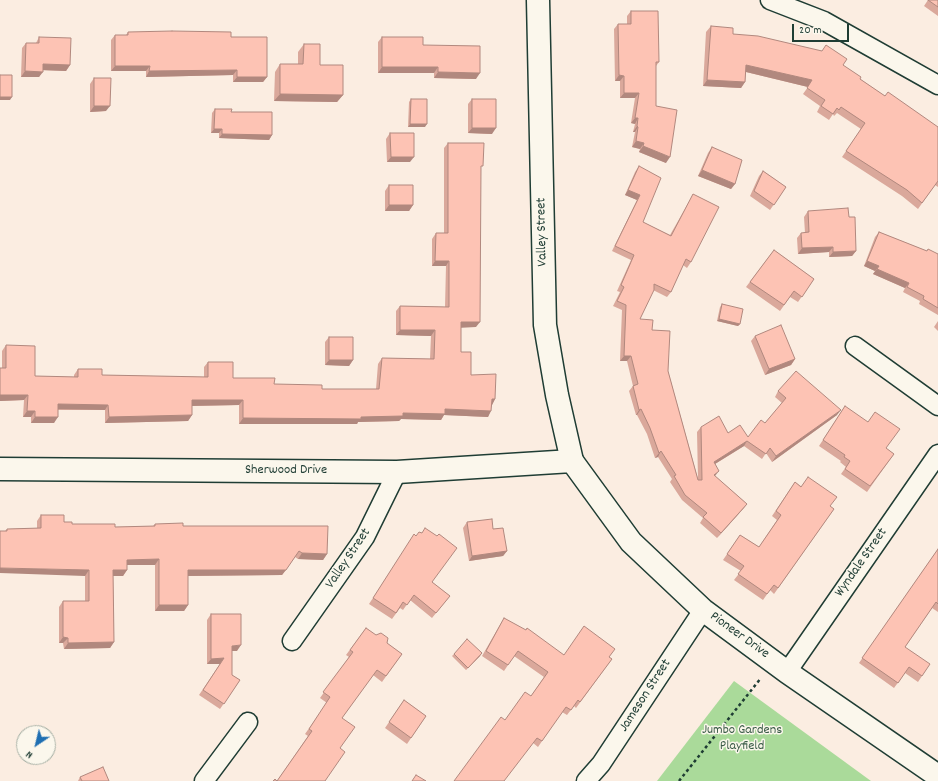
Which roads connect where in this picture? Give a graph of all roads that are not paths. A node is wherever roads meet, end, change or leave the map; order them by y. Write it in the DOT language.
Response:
graph roads {
  1 [pos="538,0"];
  2 [pos="770,0"];
  3 [pos="938,85"];
  4 [pos="855,346"];
  5 [pos="938,406"];
  6 [pos="938,454"];
  7 [pos="572,461"];
  8 [pos="0,469"];
  9 [pos="397,472"];
  10 [pos="703,610"];
  11 [pos="292,641"];
  12 [pos="780,667"];
  13 [pos="248,722"];
  14 [pos="938,776"];
  15 [pos="204,781"];
  16 [pos="586,781"];
  1 -- 7 [label="street, Valley Street"];
  2 -- 3 [label="street"];
  4 -- 5 [label="street"];
  6 -- 12 [label="street, Wyndale Street"];
  7 -- 9 [label="street, Sherwood Drive"];
  7 -- 10 [label="street, Pioneer Drive"];
  8 -- 9 [label="street, Sherwood Drive"];
  9 -- 11 [label="street, Valley Street"];
  10 -- 12 [label="street, Pioneer Drive"];
  10 -- 16 [label="street, Jameson Street"];
  12 -- 14 [label="street, Pioneer Drive"];
  13 -- 15 [label="street"];
}
